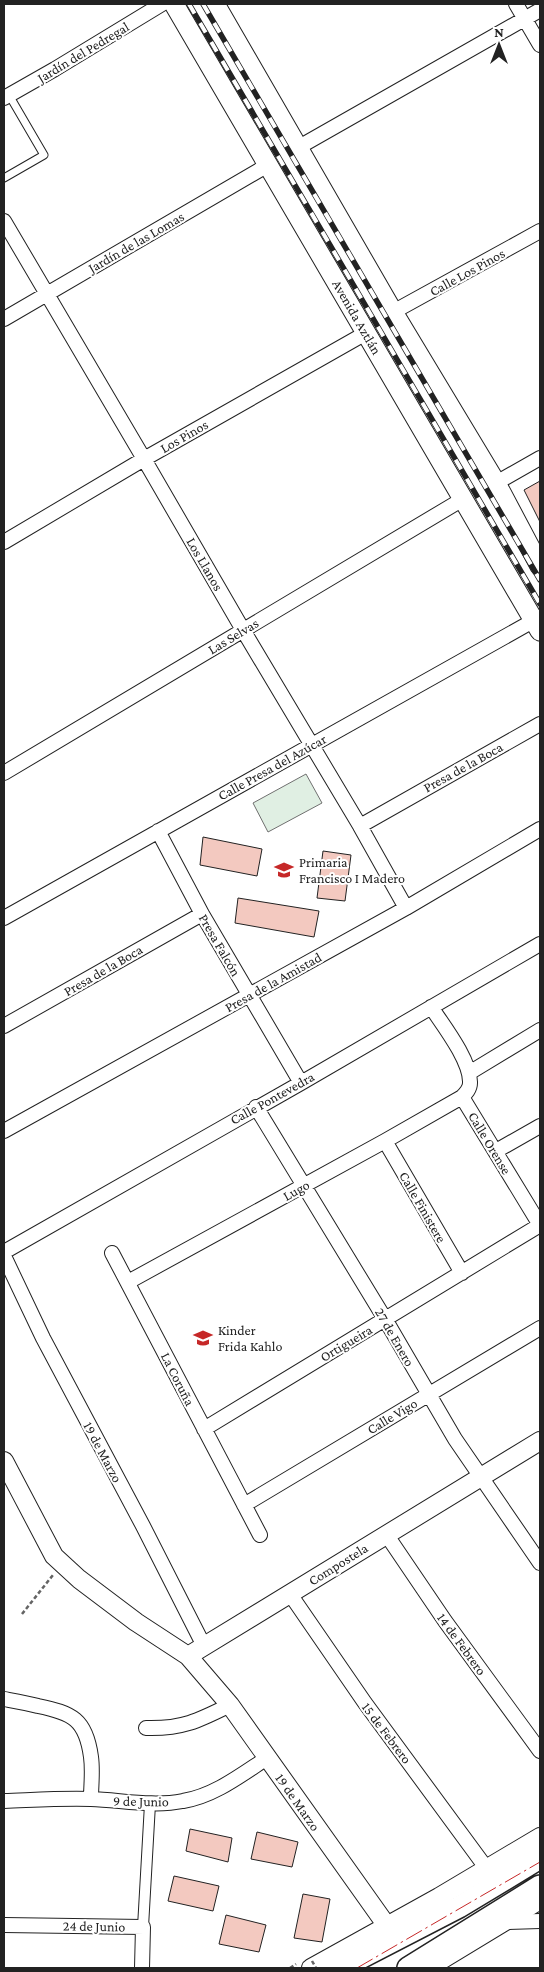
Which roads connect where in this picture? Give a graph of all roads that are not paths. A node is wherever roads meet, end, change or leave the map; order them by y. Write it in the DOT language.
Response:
graph roads {
  1 [pos="162,4"];
  2 [pos="174,4"];
  3 [pos="215,4"];
  4 [pos="516,4"];
  5 [pos="540,10"];
  6 [pos="525,18"];
  7 [pos="540,46"];
  8 [pos="7,97"];
  9 [pos="299,147"];
  10 [pos="268,165"];
  11 [pos="4,178"];
  12 [pos="4,221"];
  13 [pos="540,231"];
  14 [pos="47,294"];
  15 [pos="393,312"];
  16 [pos="4,319"];
  17 [pos="366,333"];
  18 [pos="144,458"];
  19 [pos="540,458"];
  20 [pos="496,484"];
  21 [pos="463,500"];
  22 [pos="4,542"];
  23 [pos="540,566"];
  24 [pos="538,623"];
  25 [pos="243,630"];
  26 [pos="540,724"];
  27 [pos="311,746"];
  28 [pos="4,773"];
  29 [pos="360,826"];
  30 [pos="540,829"];
  31 [pos="158,831"];
  32 [pos="406,908"];
  33 [pos="202,914"];
  34 [pos="4,918"];
  35 [pos="540,944"];
  36 [pos="249,996"];
  37 [pos="431,1006"];
  38 [pos="4,1026"];
  39 [pos="540,1030"];
  40 [pos="469,1073"];
  41 [pos="300,1083"];
  42 [pos="462,1097"];
  43 [pos="256,1108"];
  44 [pos="540,1126"];
  45 [pos="4,1131"];
  46 [pos="385,1141"];
  47 [pos="496,1151"];
  48 [pos="303,1186"];
  49 [pos="540,1225"];
  50 [pos="4,1252"];
  51 [pos="112,1253"];
  52 [pos="4,1256"];
  53 [pos="462,1273"];
  54 [pos="128,1282"];
  55 [pos="385,1319"];
  56 [pos="540,1328"];
  57 [pos="428,1395"];
  58 [pos="204,1429"];
  59 [pos="540,1441"];
  60 [pos="4,1461"];
  61 [pos="481,1476"];
  62 [pos="244,1505"];
  63 [pos="260,1534"];
  64 [pos="386,1534"];
  65 [pos="540,1564"];
  66 [pos="290,1594"];
  67 [pos="204,1646"];
  68 [pos="188,1656"];
  69 [pos="4,1699"];
  70 [pos="230,1705"];
  71 [pos="146,1728"];
  72 [pos="540,1751"];
  73 [pos="267,1758"];
  74 [pos="90,1799"];
  75 [pos="4,1800"];
  76 [pos="150,1804"];
  77 [pos="540,1836"];
  78 [pos="540,1858"];
  79 [pos="487,1869"];
  80 [pos="540,1886"];
  81 [pos="540,1900"];
  82 [pos="540,1921"];
  83 [pos="504,1922"];
  84 [pos="4,1925"];
  85 [pos="387,1926"];
  86 [pos="143,1927"];
  87 [pos="312,1965"];
  88 [pos="142,1968"];
  89 [pos="341,1968"];
  90 [pos="408,1968"];
  91 [pos="428,1968"];
  1 -- 8 [label="street, Jardín del Pedregal"];
  2 -- 10 [label="main road, Avenida Aztlán"];
  3 -- 9 [label="main road"];
  4 -- 6 [label="street"];
  5 -- 6 [label="street"];
  6 -- 7 [label="street"];
  6 -- 9 [label="street"];
  8 -- 11 [label="lane"];
  9 -- 15 [label="main road"];
  10 -- 14 [label="street, Jardín de las Lomas"];
  10 -- 17 [label="main road, Avenida Aztlán"];
  12 -- 14 [label="street, Los Llanos"];
  13 -- 15 [label="street, Calle Los Pinos"];
  14 -- 16 [label="street, Jardín de las Lomas"];
  14 -- 18 [label="street, Los Llanos"];
  15 -- 20 [label="main road"];
  17 -- 18 [label="street, Los Pinos"];
  17 -- 21 [label="main road, Avenida Aztlán"];
  18 -- 22 [label="street, Los Pinos"];
  18 -- 25 [label="street, Los Llanos"];
  19 -- 20 [label="street"];
  20 -- 23 [label="main road"];
  21 -- 24 [label="main road, Avenida Aztlán"];
  21 -- 25 [label="street, Las Selvas"];
  24 -- 27 [label="street, Calle Presa del Azúcar"];
  25 -- 27 [label="street, Los Llanos"];
  25 -- 28 [label="street, Las Selvas"];
  26 -- 29 [label="street, Presa de la Boca"];
  27 -- 29 [label="street, Los Llanos"];
  27 -- 31 [label="street, Calle Presa del Azúcar"];
  29 -- 32 [label="street, Los Llanos"];
  30 -- 32 [label="street, Presa de la Amistad"];
  31 -- 33 [label="street, Presa Falcón"];
  31 -- 34 [label="street, Calle Presa del Azúcar"];
  32 -- 36 [label="street, Presa de la Amistad"];
  33 -- 36 [label="street, Presa Falcón"];
  33 -- 38 [label="street, Presa de la Boca"];
  35 -- 37 [label="street, Calle Pontevedra"];
  36 -- 41 [label="street, Presa Falcón"];
  36 -- 45 [label="street, Presa de la Amistad"];
  37 -- 40 [label="street"];
  37 -- 41 [label="street, Calle Pontevedra"];
  39 -- 40 [label="street"];
  40 -- 42 [label="street, Calle Orense"];
  41 -- 43 [label="street, Calle Pontevedra"];
  42 -- 46 [label="street, Lugo"];
  42 -- 47 [label="street, Calle Orense"];
  43 -- 48 [label="street, 27 de Enero"];
  43 -- 50 [label="street, Calle Pontevedra"];
  44 -- 47 [label="street"];
  46 -- 48 [label="street, Lugo"];
  46 -- 53 [label="street, Calle Finistere"];
  47 -- 49 [label="street, Calle Orense"];
  48 -- 54 [label="street, Lugo"];
  48 -- 55 [label="street, 27 de Enero"];
  49 -- 53 [label="street, Ortigueira"];
  51 -- 54 [label="street, La Coruña"];
  52 -- 67 [label="street, 19 de Marzo"];
  53 -- 55 [label="street, Ortigueira"];
  54 -- 58 [label="street, La Coruña"];
  55 -- 57 [label="street, 27 de Enero"];
  55 -- 58 [label="street, Ortigueira"];
  56 -- 57 [label="street, Calle Vigo"];
  57 -- 61 [label="street, 27 de Enero"];
  57 -- 62 [label="street, Calle Vigo"];
  58 -- 62 [label="street, La Coruña"];
  59 -- 61 [label="street, Compostela"];
  60 -- 68 [label="street"];
  61 -- 64 [label="street, Compostela"];
  61 -- 65 [label="street, 27 de Enero"];
  62 -- 63 [label="street, La Coruña"];
  64 -- 66 [label="street, Compostela"];
  64 -- 72 [label="street, 14 de Febrero"];
  66 -- 67 [label="street, Compostela"];
  66 -- 79 [label="street, 15 de Febrero"];
  67 -- 68 [label="street, Compostela"];
  68 -- 70 [label="street, 19 de Marzo"];
  69 -- 74 [label="street"];
  70 -- 71 [label="street"];
  70 -- 73 [label="street, 19 de Marzo"];
  73 -- 76 [label="street, 9 de Junio"];
  73 -- 85 [label="street, 19 de Marzo"];
  74 -- 75 [label="street, 9 de Junio"];
  74 -- 76 [label="street, 9 de Junio"];
  76 -- 86 [label="street"];
  77 -- 79 [label="street"];
  78 -- 89 [label="main road"];
  79 -- 85 [label="street"];
  80 -- 90 [label="main road"];
  81 -- 83 [label="street"];
  82 -- 83 [label="street"];
  83 -- 91 [label="street"];
  84 -- 86 [label="street, 24 de Junio"];
  85 -- 87 [label="street"];
  86 -- 88 [label="street, 24 de Junio"];
}
